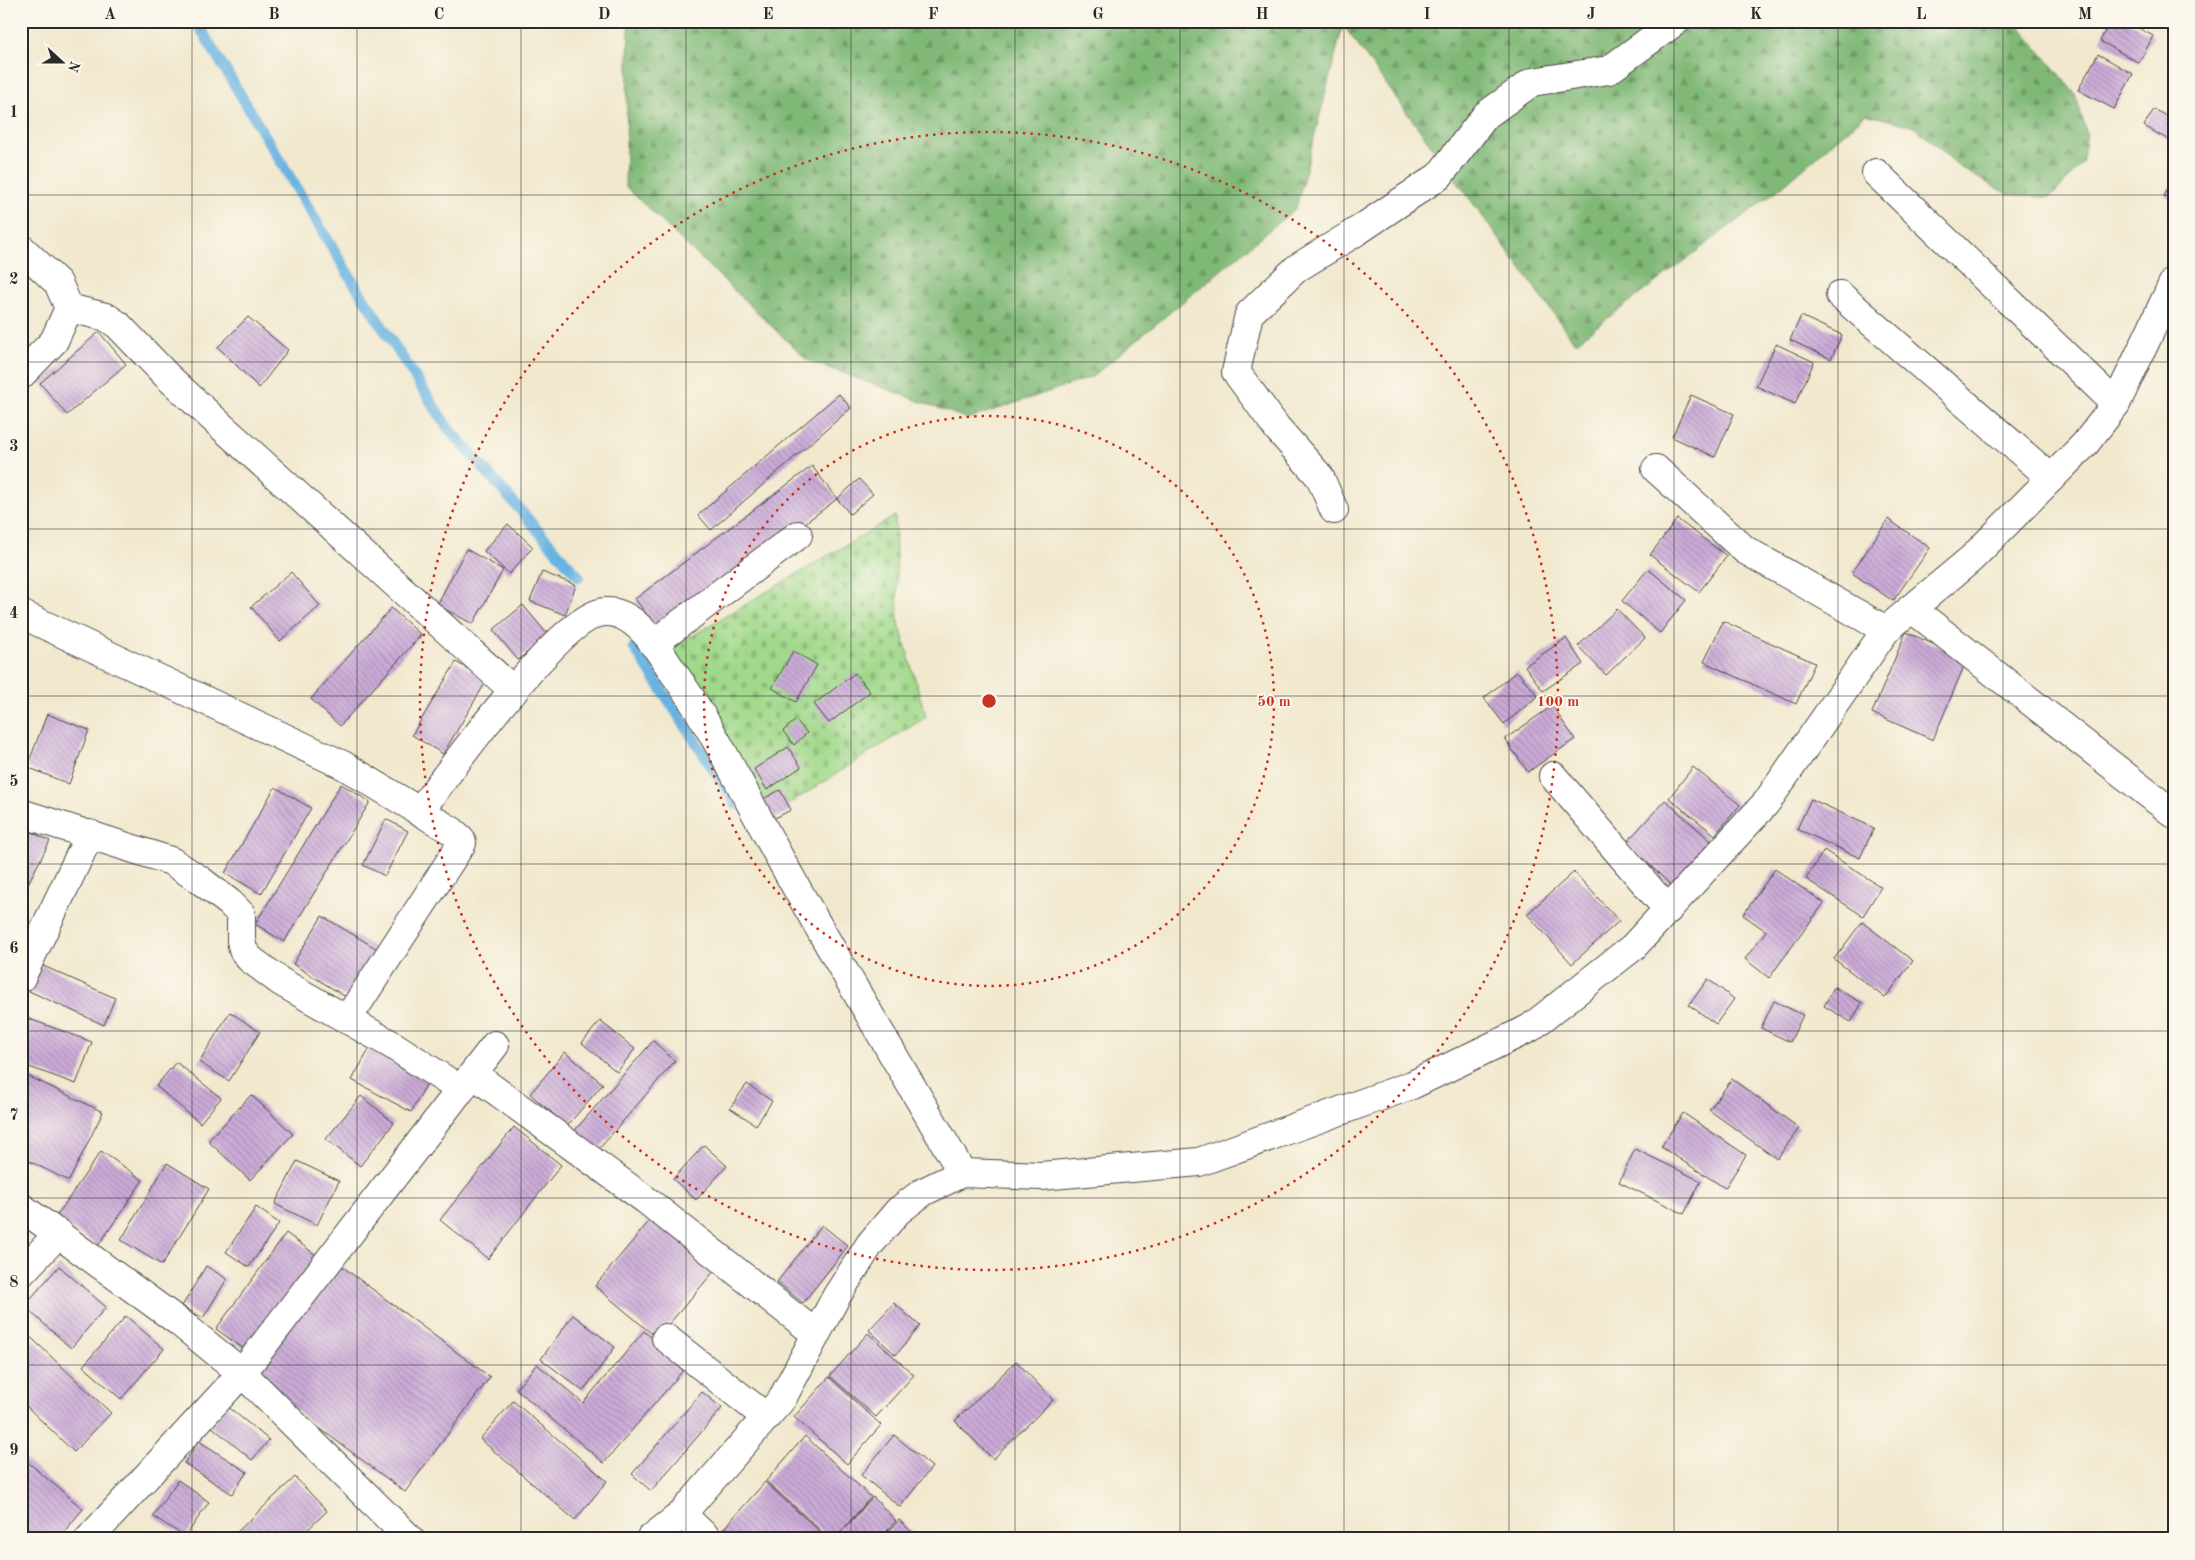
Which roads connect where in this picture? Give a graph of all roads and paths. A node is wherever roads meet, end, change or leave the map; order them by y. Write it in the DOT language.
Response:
graph roads {
  1 [pos="1676,21"];
  2 [pos="1876,173"];
  3 [pos="21,248"];
  4 [pos="2174,281"];
  5 [pos="1840,295"];
  6 [pos="69,308"];
  7 [pos="21,375"];
  8 [pos="2116,404"];
  9 [pos="1656,469"];
  10 [pos="2051,478"];
  11 [pos="1334,510"];
  12 [pos="798,535"];
  13 [pos="1911,608"];
  14 [pos="21,614"];
  15 [pos="1886,630"];
  16 [pos="653,644"];
  17 [pos="514,691"];
  18 [pos="1553,776"];
  19 [pos="419,812"];
  20 [pos="21,814"];
  21 [pos="2174,814"];
  22 [pos="90,834"];
  23 [pos="1668,910"];
  24 [pos="21,978"];
  25 [pos="347,1020"];
  26 [pos="495,1045"];
  27 [pos="467,1082"];
  28 [pos="962,1173"];
  29 [pos="21,1207"];
  30 [pos="59,1233"];
  31 [pos="21,1273"];
  32 [pos="816,1334"];
  33 [pos="666,1338"];
  34 [pos="242,1373"];
  35 [pos="766,1417"];
  36 [pos="682,1514"];
  37 [pos="89,1539"];
  38 [pos="410,1539"];
  39 [pos="650,1539"];
  40 [pos="708,1539"];
  1 -- 11 [label="street"];
  2 -- 8 [label="street"];
  3 -- 6 [label="street"];
  4 -- 8 [label="street"];
  5 -- 10 [label="street"];
  6 -- 7 [label="street"];
  6 -- 17 [label="street"];
  8 -- 10 [label="street"];
  9 -- 15 [label="street"];
  10 -- 13 [label="street"];
  12 -- 16 [label="street"];
  13 -- 15 [label="street"];
  13 -- 21 [label="street"];
  14 -- 19 [label="street"];
  15 -- 23 [label="street"];
  16 -- 17 [label="street"];
  16 -- 28 [label="street"];
  17 -- 19 [label="street"];
  18 -- 23 [label="street"];
  19 -- 25 [label="street"];
  20 -- 22 [label="street"];
  22 -- 24 [label="street"];
  22 -- 25 [label="street"];
  23 -- 28 [label="street"];
  25 -- 27 [label="street"];
  26 -- 27 [label="street"];
  27 -- 32 [label="street"];
  27 -- 34 [label="street"];
  28 -- 32 [label="street"];
  29 -- 30 [label="street"];
  30 -- 31 [label="street"];
  30 -- 34 [label="street"];
  32 -- 35 [label="street"];
  33 -- 35 [label="street"];
  34 -- 37 [label="street"];
  34 -- 38 [label="street"];
  35 -- 36 [label="street"];
  36 -- 39 [label="street"];
  36 -- 40 [label="street"];
}
